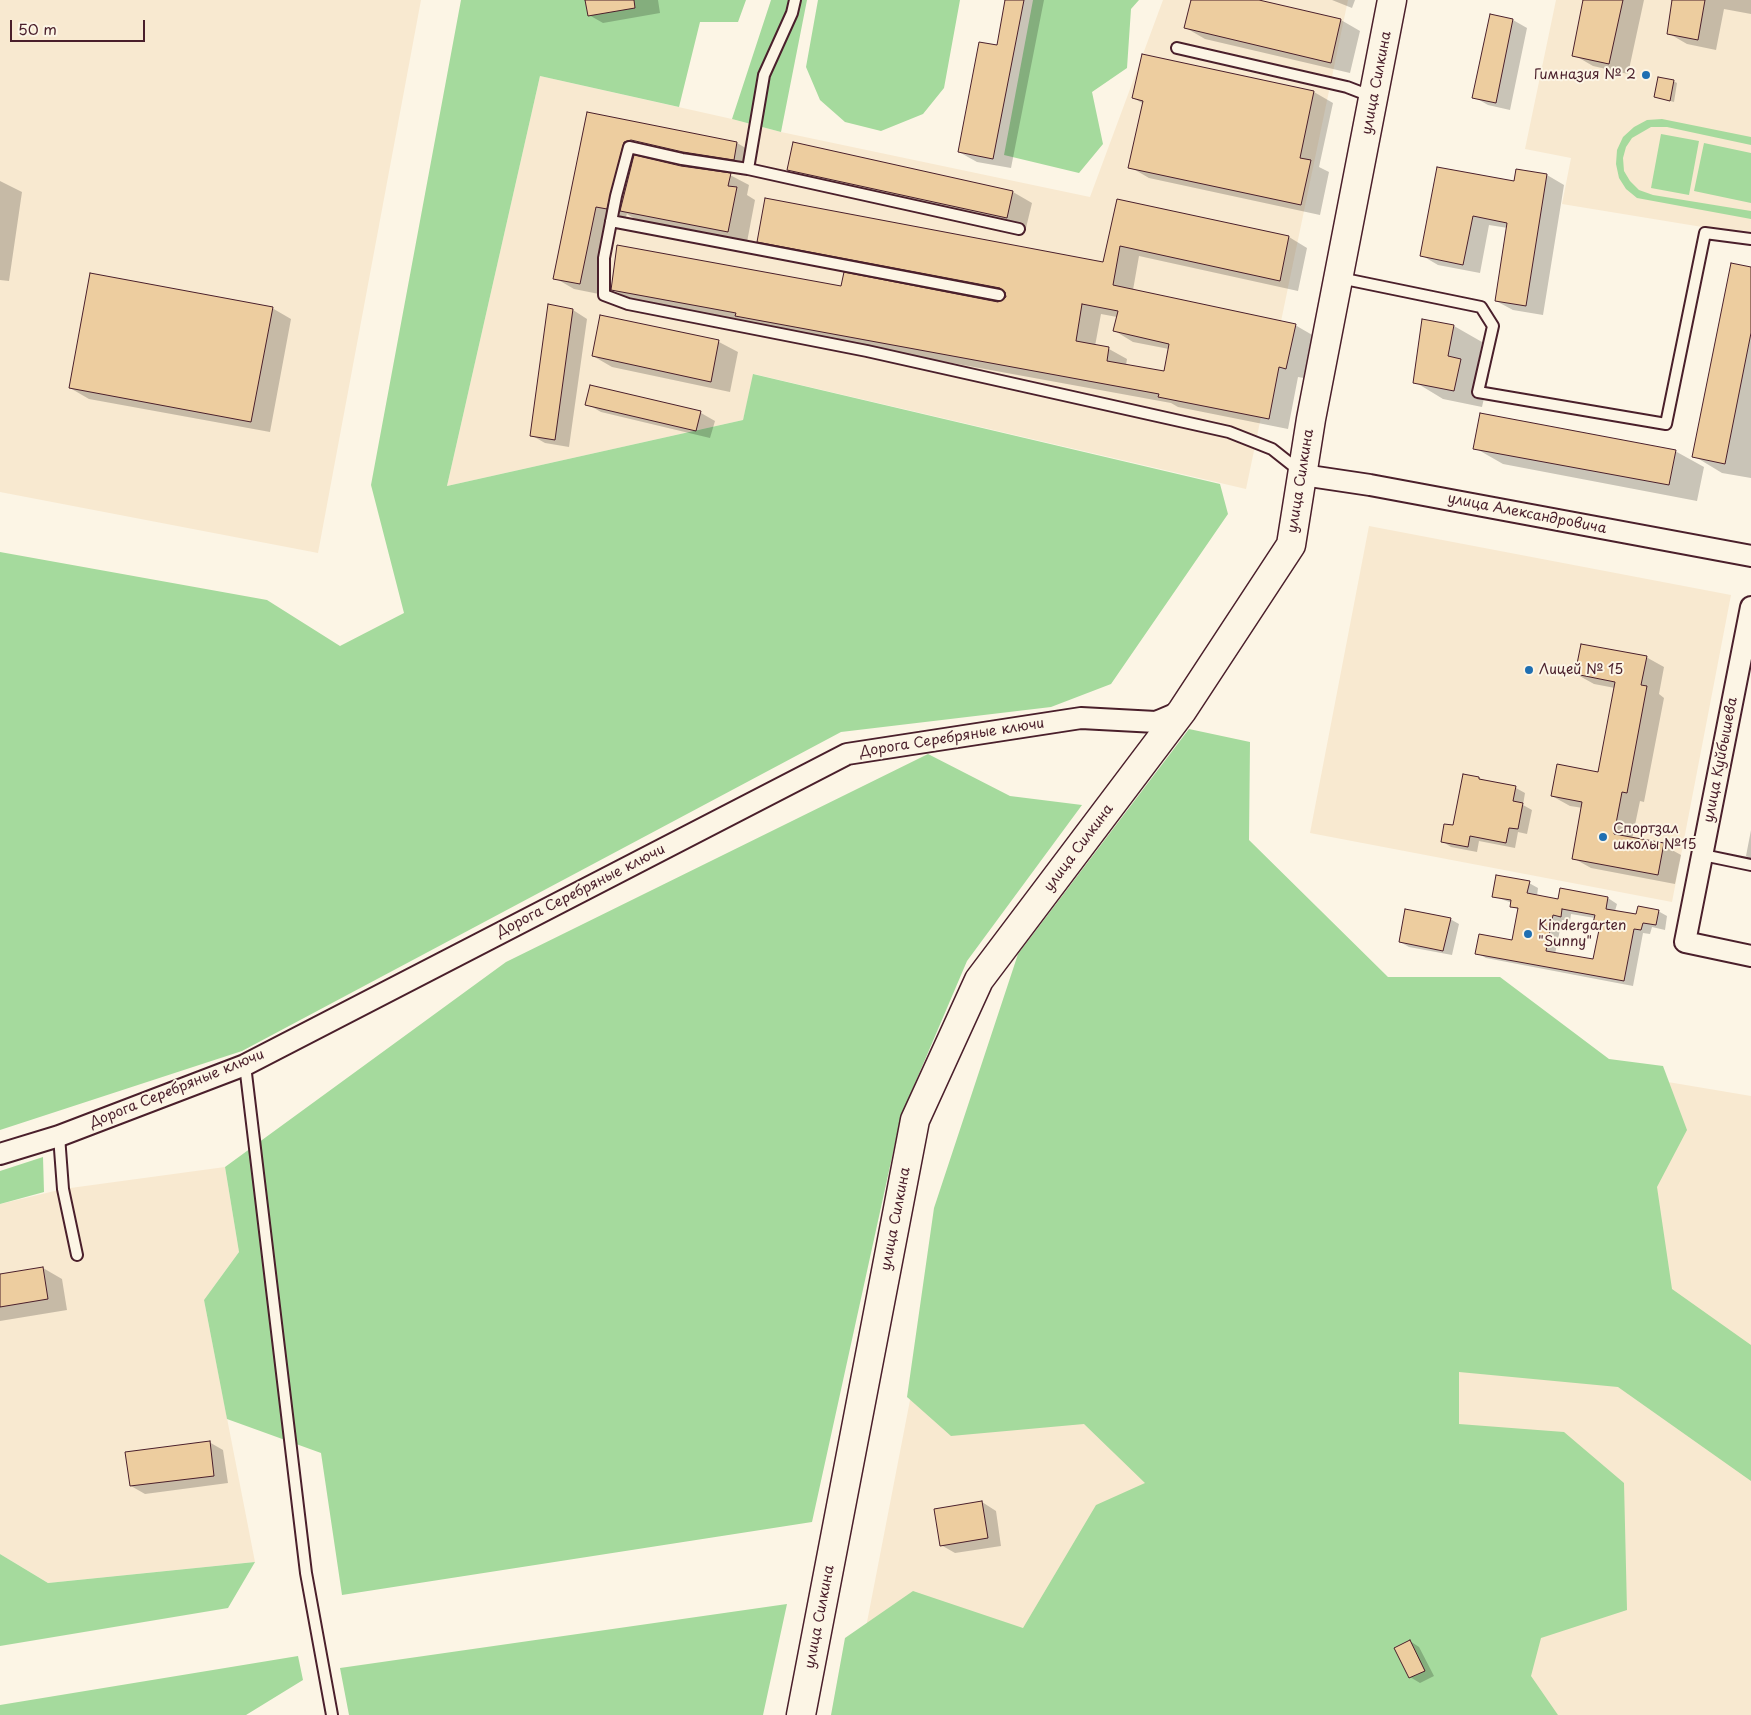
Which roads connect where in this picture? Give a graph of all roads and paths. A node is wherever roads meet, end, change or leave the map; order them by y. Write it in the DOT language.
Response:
graph roads {
  1 [pos="795,0"];
  2 [pos="1392,0"];
  3 [pos="1177,48"];
  4 [pos="1374,97"];
  5 [pos="748,169"];
  6 [pos="611,221"];
  7 [pos="1019,229"];
  8 [pos="1751,239"];
  9 [pos="1339,278"];
  10 [pos="999,295"];
  11 [pos="1303,475"];
  12 [pos="1751,556"];
  13 [pos="1751,607"];
  14 [pos="1182,711"];
  15 [pos="1703,855"];
  16 [pos="1751,865"];
  17 [pos="1751,956"];
  18 [pos="245,1065"];
  19 [pos="59,1136"];
  20 [pos="0,1154"];
  21 [pos="77,1256"];
  22 [pos="332,1715"];
  23 [pos="801,1715"];
  1 -- 5 [label="lane"];
  2 -- 4 [label="main road, улица Силкина"];
  3 -- 4 [label="lane"];
  4 -- 9 [label="main road, улица Силкина"];
  5 -- 6 [label="lane"];
  5 -- 7 [label="lane"];
  6 -- 10 [label="lane"];
  6 -- 11 [label="lane"];
  8 -- 9 [label="lane"];
  9 -- 11 [label="main road, улица Силкина"];
  11 -- 12 [label="street, улица Александровича"];
  11 -- 14 [label="main road, улица Силкина"];
  13 -- 15 [label="street, улица Куйбышева"];
  14 -- 18 [label="street, Дорога Серебряные ключи"];
  14 -- 23 [label="main road, улица Силкина"];
  15 -- 16 [label="lane"];
  15 -- 17 [label="street, улица Куйбышева"];
  18 -- 19 [label="street, Дорога Серебряные ключи"];
  18 -- 22 [label="lane"];
  19 -- 20 [label="street, Дорога Серебряные ключи"];
  19 -- 21 [label="lane"];
}
